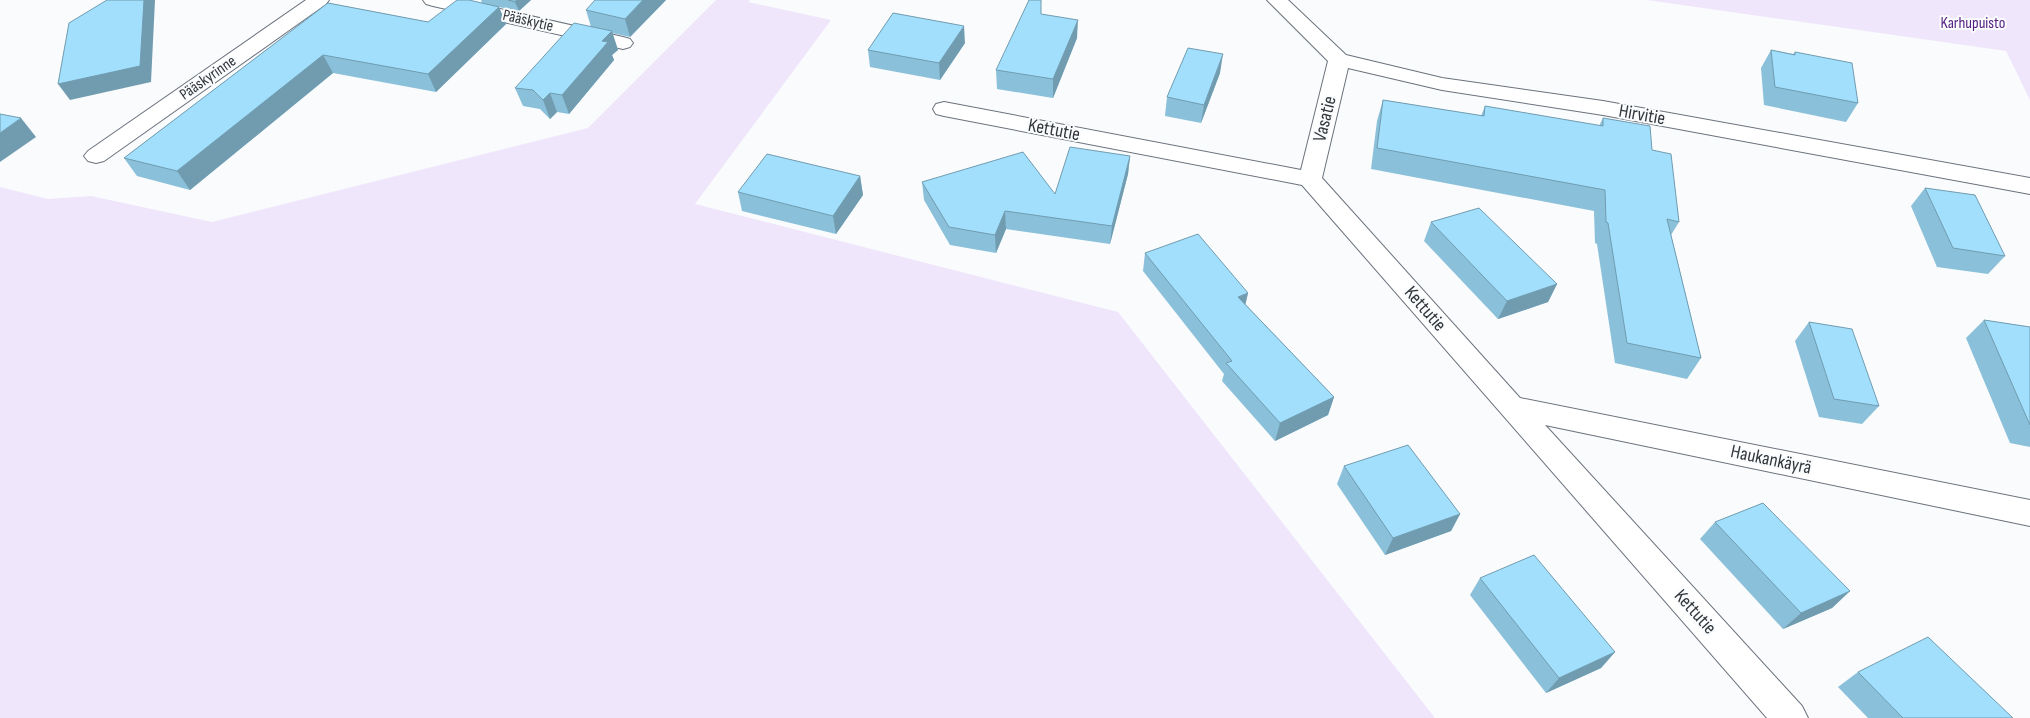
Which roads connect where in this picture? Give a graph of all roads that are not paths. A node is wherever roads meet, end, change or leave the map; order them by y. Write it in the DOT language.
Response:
graph roads {
  1 [pos="319,0"];
  2 [pos="433,0"];
  3 [pos="1277,0"];
  4 [pos="623,43"];
  5 [pos="1339,60"];
  6 [pos="944,109"];
  7 [pos="96,156"];
  8 [pos="1310,178"];
  9 [pos="2030,186"];
  10 [pos="1511,407"];
  11 [pos="2030,513"];
  12 [pos="1790,718"];
  1 -- 7 [label="street, Pääskyrinne"];
  2 -- 4 [label="street, Pääskytie"];
  3 -- 5 [label="street"];
  5 -- 8 [label="street, Vasatie"];
  5 -- 9 [label="street, Hirvitie"];
  6 -- 8 [label="street, Kettutie"];
  8 -- 10 [label="street, Kettutie"];
  10 -- 11 [label="street, Haukankäyrä"];
  10 -- 12 [label="street, Kettutie"];
}
